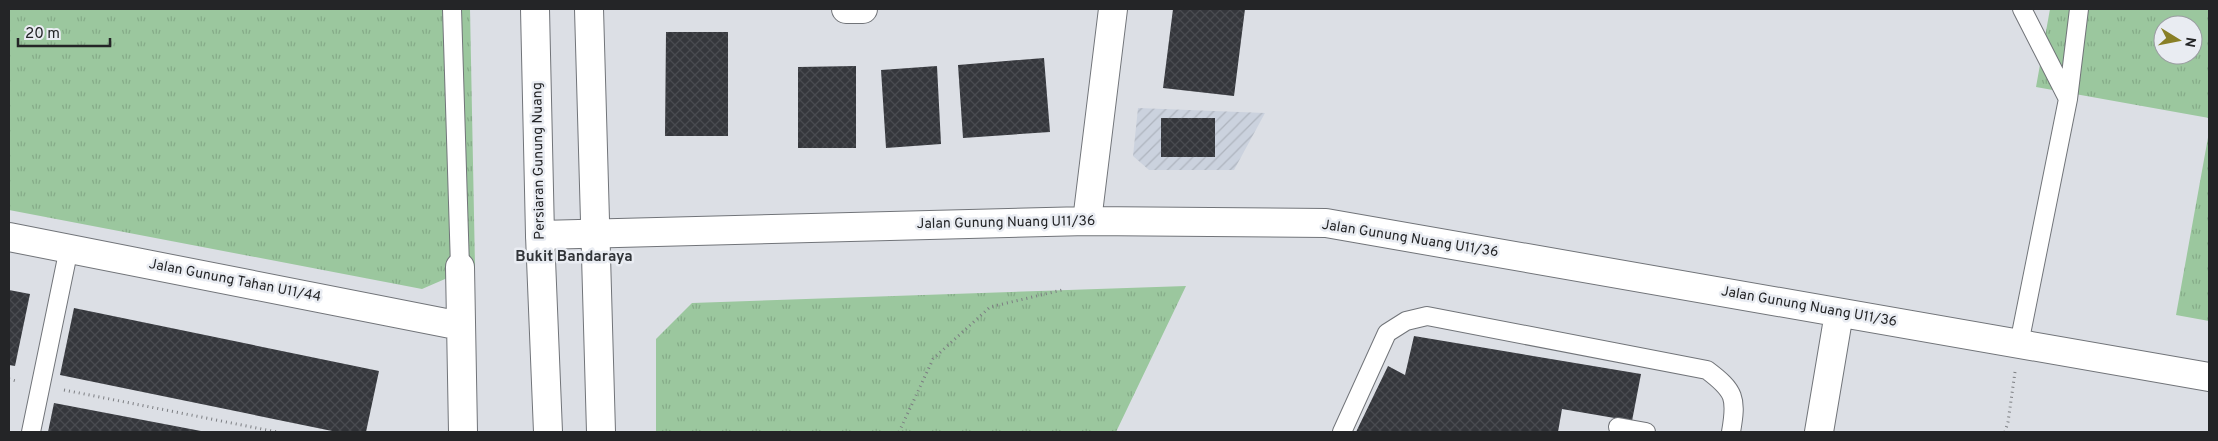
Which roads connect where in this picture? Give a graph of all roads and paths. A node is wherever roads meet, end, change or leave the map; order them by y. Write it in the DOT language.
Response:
graph roads {
  1 [pos="452,9"];
  2 [pos="535,9"];
  3 [pos="590,9"];
  4 [pos="846,9"];
  5 [pos="863,9"];
  6 [pos="1113,9"];
  7 [pos="2022,9"];
  8 [pos="2079,9"];
  9 [pos="2068,99"];
  10 [pos="1087,221"];
  11 [pos="595,234"];
  12 [pos="540,235"];
  13 [pos="9,236"];
  14 [pos="69,248"];
  15 [pos="460,267"];
  16 [pos="1062,290"];
  17 [pos="1839,312"];
  18 [pos="461,326"];
  19 [pos="2019,344"];
  20 [pos="2209,377"];
  21 [pos="9,379"];
  22 [pos="41,386"];
  23 [pos="1618,427"];
  24 [pos="31,432"];
  25 [pos="277,432"];
  26 [pos="463,432"];
  27 [pos="548,432"];
  28 [pos="601,432"];
  29 [pos="898,432"];
  30 [pos="1342,432"];
  31 [pos="1646,432"];
  32 [pos="1731,432"];
  33 [pos="1819,432"];
  34 [pos="2005,432"];
  1 -- 15 [label="lane"];
  2 -- 12 [label="street, Persiaran Gunung Nuang"];
  3 -- 11 [label="street"];
  4 -- 5 [label="street"];
  6 -- 10 [label="street"];
  7 -- 9 [label="lane"];
  8 -- 9 [label="lane"];
  9 -- 19 [label="lane"];
  10 -- 11 [label="street, Jalan Gunung Nuang U11/36"];
  10 -- 17 [label="street, Jalan Gunung Nuang U11/36"];
  11 -- 12 [label="street, Jalan Gunung Nuang U11/36"];
  11 -- 28 [label="street"];
  12 -- 27 [label="street, Persiaran Gunung Nuang"];
  13 -- 14 [label="street, Jalan Gunung Tahan U11/44"];
  14 -- 18 [label="street, Jalan Gunung Tahan U11/44"];
  14 -- 22 [label="lane"];
  15 -- 18 [label="street"];
  16 -- 29 [label="path"];
  17 -- 19 [label="street, Jalan Gunung Nuang U11/36"];
  17 -- 33 [label="street"];
  18 -- 26 [label="street"];
  19 -- 20 [label="street, Jalan Gunung Nuang U11/36"];
  19 -- 34 [label="path"];
  21 -- 22 [label="path"];
  22 -- 24 [label="lane"];
  22 -- 25 [label="path"];
  23 -- 31 [label="lane"];
  30 -- 32 [label="lane"];
}
